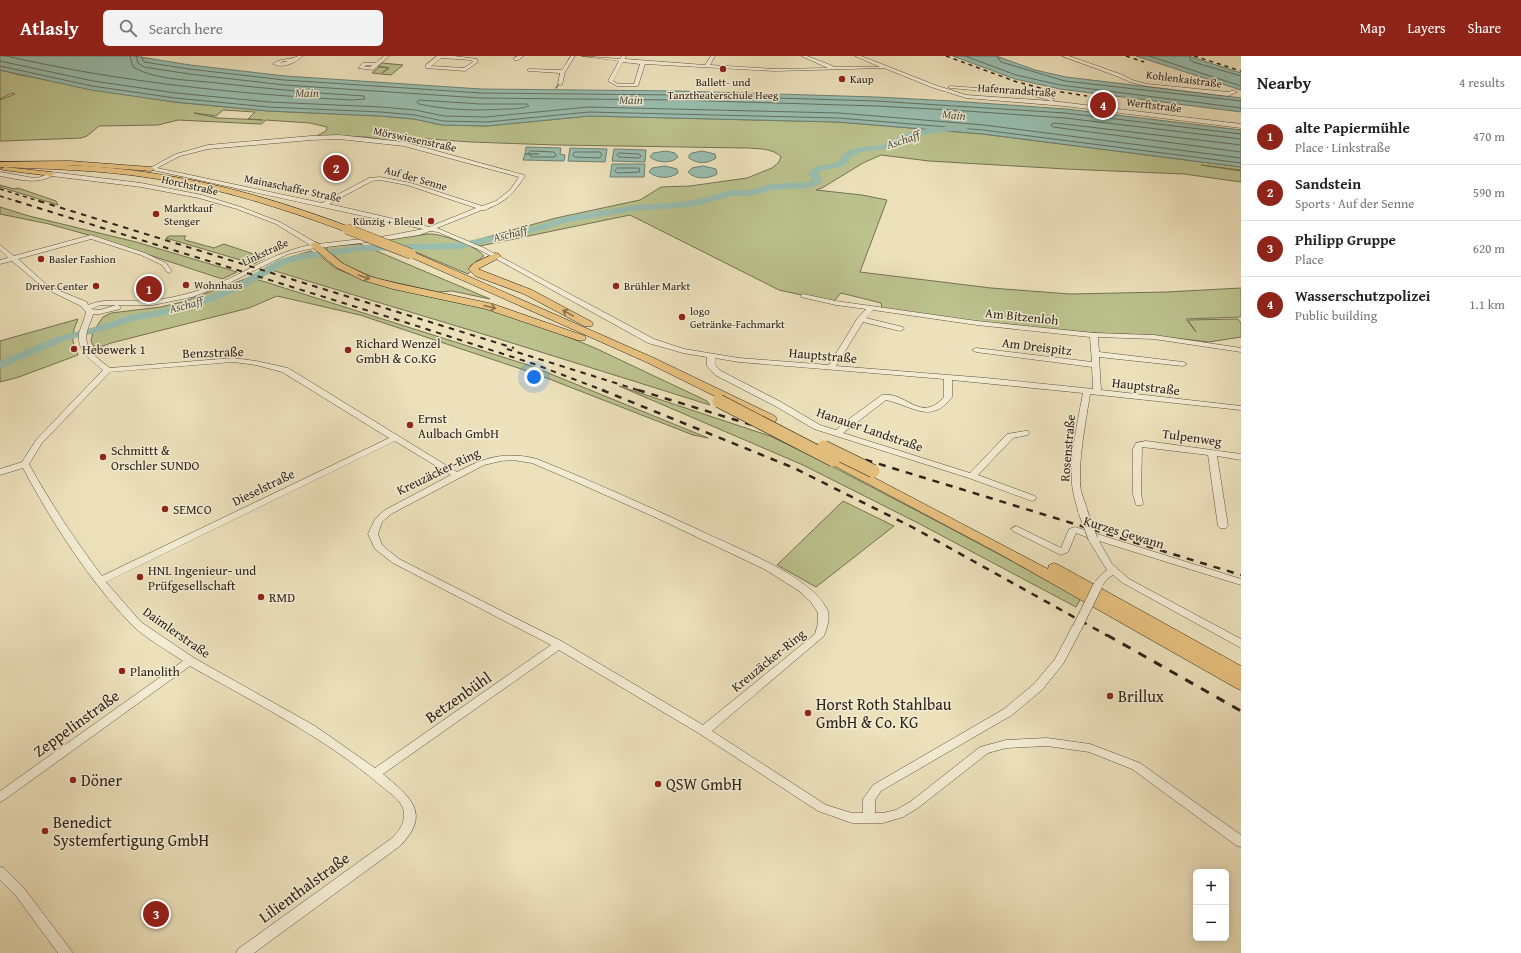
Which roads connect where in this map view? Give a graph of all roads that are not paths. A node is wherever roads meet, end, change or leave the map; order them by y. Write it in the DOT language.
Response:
graph roads {
  1 [pos="301,56"];
  2 [pos="387,56"];
  3 [pos="440,56"];
  4 [pos="522,56"];
  5 [pos="573,56"];
  6 [pos="584,56"];
  7 [pos="713,56"];
  8 [pos="803,56"];
  9 [pos="857,56"];
  10 [pos="1064,56"];
  11 [pos="623,58"];
  12 [pos="516,59"];
  13 [pos="294,60"];
  14 [pos="643,62"];
  15 [pos="376,64"];
  16 [pos="707,66"];
  17 [pos="832,68"];
  18 [pos="885,68"];
  19 [pos="529,70"];
  20 [pos="563,72"];
  21 [pos="560,84"];
  22 [pos="933,86"];
  23 [pos="1234,92"];
  24 [pos="1064,104"];
  25 [pos="1241,126"];
  26 [pos="0,166"];
  27 [pos="151,169"];
  28 [pos="0,174"];
  29 [pos="51,174"];
  30 [pos="323,205"];
  31 [pos="484,209"];
  32 [pos="400,222"];
  33 [pos="431,228"];
  34 [pos="419,233"];
  35 [pos="446,233"];
  36 [pos="392,237"];
  37 [pos="304,238"];
  38 [pos="334,243"];
  39 [pos="0,247"];
  40 [pos="317,247"];
  41 [pos="298,249"];
  42 [pos="406,255"];
  43 [pos="496,256"];
  44 [pos="13,259"];
  45 [pos="0,262"];
  46 [pos="169,271"];
  47 [pos="802,296"];
  48 [pos="75,299"];
  49 [pos="104,305"];
  50 [pos="870,309"];
  51 [pos="89,310"];
  52 [pos="100,312"];
  53 [pos="861,320"];
  54 [pos="86,326"];
  55 [pos="900,329"];
  56 [pos="1094,335"];
  57 [pos="602,345"];
  58 [pos="976,350"];
  59 [pos="1241,350"];
  60 [pos="1096,354"];
  61 [pos="711,356"];
  62 [pos="650,360"];
  63 [pos="1183,364"];
  64 [pos="1096,365"];
  65 [pos="831,368"];
  66 [pos="108,370"];
  67 [pos="948,377"];
  68 [pos="1087,390"];
  69 [pos="1097,392"];
  70 [pos="1241,408"];
  71 [pos="1024,433"];
  72 [pos="837,434"];
  73 [pos="395,438"];
  74 [pos="1212,453"];
  75 [pos="1241,457"];
  76 [pos="25,464"];
  77 [pos="0,472"];
  78 [pos="456,476"];
  79 [pos="972,476"];
  80 [pos="1032,498"];
  81 [pos="1139,503"];
  82 [pos="1223,526"];
  83 [pos="1016,529"];
  84 [pos="1112,571"];
  85 [pos="100,581"];
  86 [pos="1241,582"];
  87 [pos="1241,644"];
  88 [pos="560,645"];
  89 [pos="190,660"];
  90 [pos="1241,673"];
  91 [pos="1241,684"];
  92 [pos="704,730"];
  93 [pos="375,774"];
  94 [pos="0,797"];
  95 [pos="869,818"];
  96 [pos="1241,842"];
  97 [pos="386,849"];
  98 [pos="0,872"];
  99 [pos="66,953"];
  100 [pos="243,953"];
  1 -- 13 [label="street"];
  2 -- 15 [label="street"];
  3 -- 3 [label="street"];
  4 -- 12 [label="street"];
  5 -- 20 [label="street"];
  6 -- 11 [label="street"];
  7 -- 16 [label="street"];
  8 -- 17 [label="street"];
  9 -- 18 [label="street, Hafenrandstraße"];
  10 -- 23 [label="street, Kohlenkaistraße"];
  11 -- 14 [label="street"];
  11 -- 14 [label="street"];
  14 -- 16 [label="street"];
  16 -- 17 [label="street"];
  17 -- 18 [label="street"];
  18 -- 22 [label="street, Hafenrandstraße"];
  19 -- 20 [label="street"];
  20 -- 21 [label="street"];
  22 -- 24 [label="street, Hafenrandstraße"];
  22 -- 24 [label="street, Hafenrandstraße"];
  24 -- 25 [label="street, Werftstraße"];
  26 -- 27 [label="main road"];
  26 -- 29 [label="main road"];
  26 -- 42 [label="highway"];
  27 -- 30 [label="street, Mainaschaffer Straße"];
  27 -- 31 [label="street, Mörswiesenstraße"];
  28 -- 29 [label="street"];
  29 -- 37 [label="street, Horchstraße"];
  30 -- 31 [label="street, Auf der Senne"];
  30 -- 32 [label="street, Mainaschaffer Straße"];
  31 -- 33 [label="street, Mörswiesenstraße"];
  32 -- 33 [label="street, Mainaschaffer Straße"];
  32 -- 36 [label="street"];
  33 -- 34 [label="street, Linkstraße"];
  33 -- 35 [label="street, Hauptstraße"];
  34 -- 35 [label="street"];
  34 -- 36 [label="street, Linkstraße"];
  35 -- 43 [label="street, Hauptstraße"];
  36 -- 38 [label="street, Linkstraße"];
  37 -- 38 [label="street"];
  37 -- 40 [label="street, Horchstraße"];
  37 -- 41 [label="street"];
  38 -- 40 [label="street, Linkstraße"];
  39 -- 44 [label="street, Linkstraße"];
  40 -- 41 [label="street, Linkstraße"];
  40 -- 57 [label="highway, one-way"];
  41 -- 49 [label="street, Linkstraße"];
  42 -- 57 [label="highway"];
  42 -- 62 [label="highway"];
  43 -- 61 [label="street, Hauptstraße"];
  62 -- 43 [label="highway, one-way"];
  44 -- 45 [label="street"];
  44 -- 46 [label="street"];
  44 -- 48 [label="street, Linkstraße"];
  47 -- 50 [label="street, Am Bitzenloh"];
  48 -- 49 [label="street, Linkstraße"];
  48 -- 51 [label="street, Linkstraße"];
  49 -- 51 [label="street"];
  49 -- 52 [label="street"];
  50 -- 53 [label="street"];
  50 -- 56 [label="street, Am Bitzenloh"];
  51 -- 52 [label="street"];
  51 -- 54 [label="street"];
  52 -- 54 [label="street"];
  53 -- 55 [label="street"];
  53 -- 65 [label="street"];
  54 -- 66 [label="street"];
  56 -- 59 [label="street, Am Bitzenloh"];
  56 -- 60 [label="street"];
  57 -- 91 [label="highway, bridge"];
  58 -- 64 [label="street, Am Dreispitz"];
  60 -- 63 [label="street"];
  60 -- 64 [label="street"];
  61 -- 65 [label="street, Hauptstraße"];
  61 -- 72 [label="street, Hanauer Landstraße"];
  62 -- 90 [label="highway, bridge"];
  64 -- 69 [label="street"];
  65 -- 67 [label="street, Hauptstraße"];
  66 -- 73 [label="street, Benzstraße"];
  66 -- 76 [label="street"];
  67 -- 68 [label="street, Hauptstraße"];
  67 -- 72 [label="street"];
  68 -- 69 [label="street, Hauptstraße"];
  68 -- 84 [label="street, Rosenstraße, bridge"];
  69 -- 70 [label="street, Hauptstraße"];
  71 -- 79 [label="street"];
  72 -- 79 [label="street, Hanauer Landstraße"];
  73 -- 78 [label="street, Benzstraße"];
  73 -- 85 [label="street, Dieselstraße"];
  74 -- 75 [label="street, Tulpenweg"];
  74 -- 81 [label="street, Tulpenweg"];
  74 -- 82 [label="street"];
  76 -- 77 [label="street"];
  76 -- 85 [label="street, Daimlerstraße"];
  78 -- 88 [label="street, Kreuzäcker-Ring"];
  78 -- 92 [label="street, Kreuzäcker-Ring"];
  79 -- 80 [label="street, Hanauer Landstraße"];
  83 -- 86 [label="street, Kurzes Gewann"];
  84 -- 87 [label="street"];
  84 -- 95 [label="street, bridge"];
  85 -- 89 [label="street, Daimlerstraße"];
  88 -- 92 [label="street, Kreuzäcker-Ring"];
  88 -- 93 [label="street, Betzenbühl"];
  89 -- 93 [label="street, Daimlerstraße"];
  89 -- 94 [label="street, Zeppelinstraße"];
  92 -- 95 [label="street, Kreuzäcker-Ring"];
  93 -- 97 [label="street, Daimlerstraße"];
  95 -- 96 [label="street, Kreuzäcker-Ring"];
  97 -- 100 [label="street, Lilienthalstraße"];
  98 -- 99 [label="street"];
}
